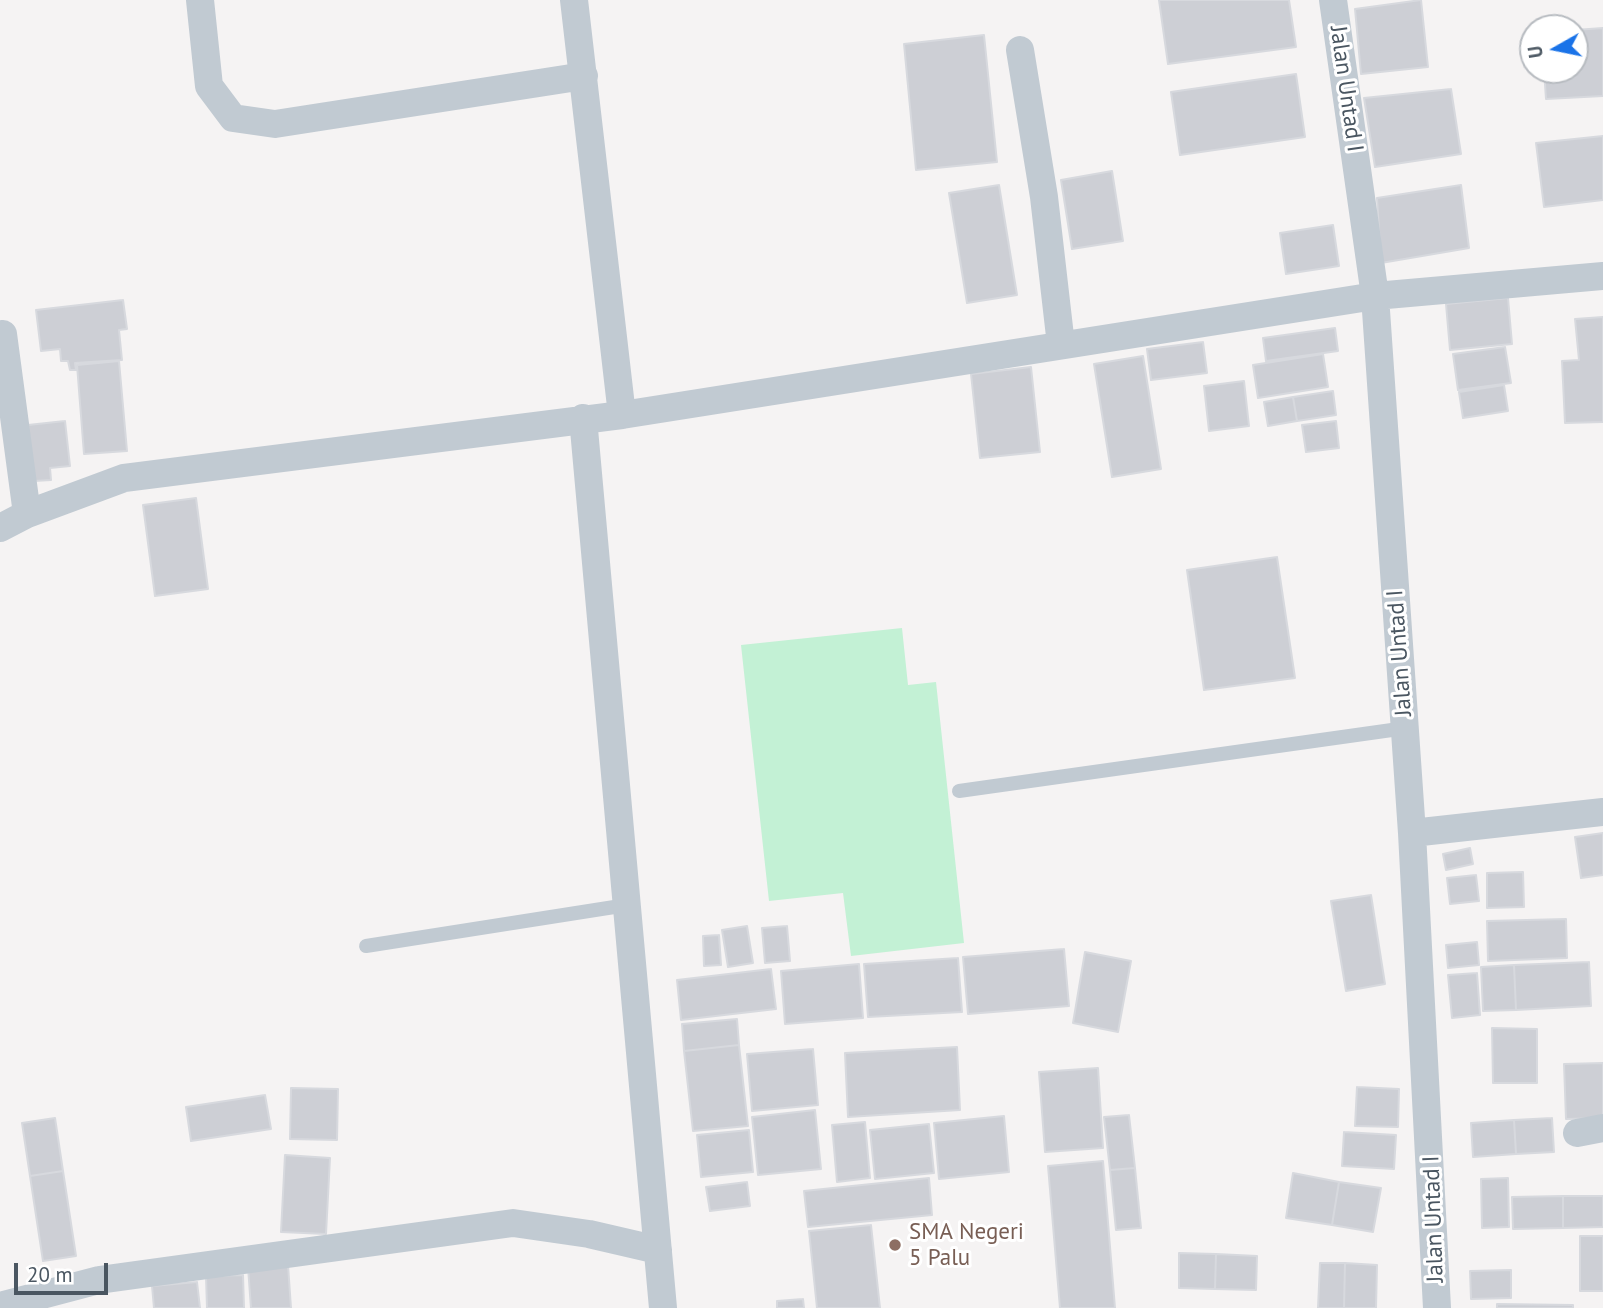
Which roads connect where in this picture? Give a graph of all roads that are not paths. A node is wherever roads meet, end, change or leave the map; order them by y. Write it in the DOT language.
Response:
graph roads {
  1 [pos="200,0"];
  2 [pos="574,0"];
  3 [pos="1333,0"];
  4 [pos="1020,50"];
  5 [pos="584,76"];
  6 [pos="1603,276"];
  7 [pos="1375,296"];
  8 [pos="3,334"];
  9 [pos="1061,345"];
  10 [pos="622,415"];
  11 [pos="583,418"];
  12 [pos="27,514"];
  13 [pos="0,528"];
  14 [pos="1406,728"];
  15 [pos="959,791"];
  16 [pos="1603,812"];
  17 [pos="1412,833"];
  18 [pos="627,905"];
  19 [pos="366,946"];
  20 [pos="659,1250"];
  21 [pos="0,1306"];
  22 [pos="663,1308"];
  23 [pos="1437,1308"];
  1 -- 5 [label="street"];
  2 -- 5 [label="street"];
  3 -- 7 [label="street, Jalan Untad I"];
  4 -- 9 [label="street"];
  5 -- 10 [label="street"];
  6 -- 7 [label="street"];
  7 -- 9 [label="street"];
  7 -- 14 [label="street, Jalan Untad I"];
  8 -- 12 [label="street"];
  9 -- 10 [label="street"];
  10 -- 11 [label="street"];
  11 -- 12 [label="street"];
  11 -- 18 [label="street"];
  12 -- 13 [label="street"];
  14 -- 15 [label="lane"];
  14 -- 17 [label="street, Jalan Untad I"];
  16 -- 17 [label="street"];
  17 -- 23 [label="street, Jalan Untad I"];
  18 -- 19 [label="lane"];
  18 -- 20 [label="street"];
  20 -- 21 [label="street"];
  20 -- 22 [label="street"];
}
